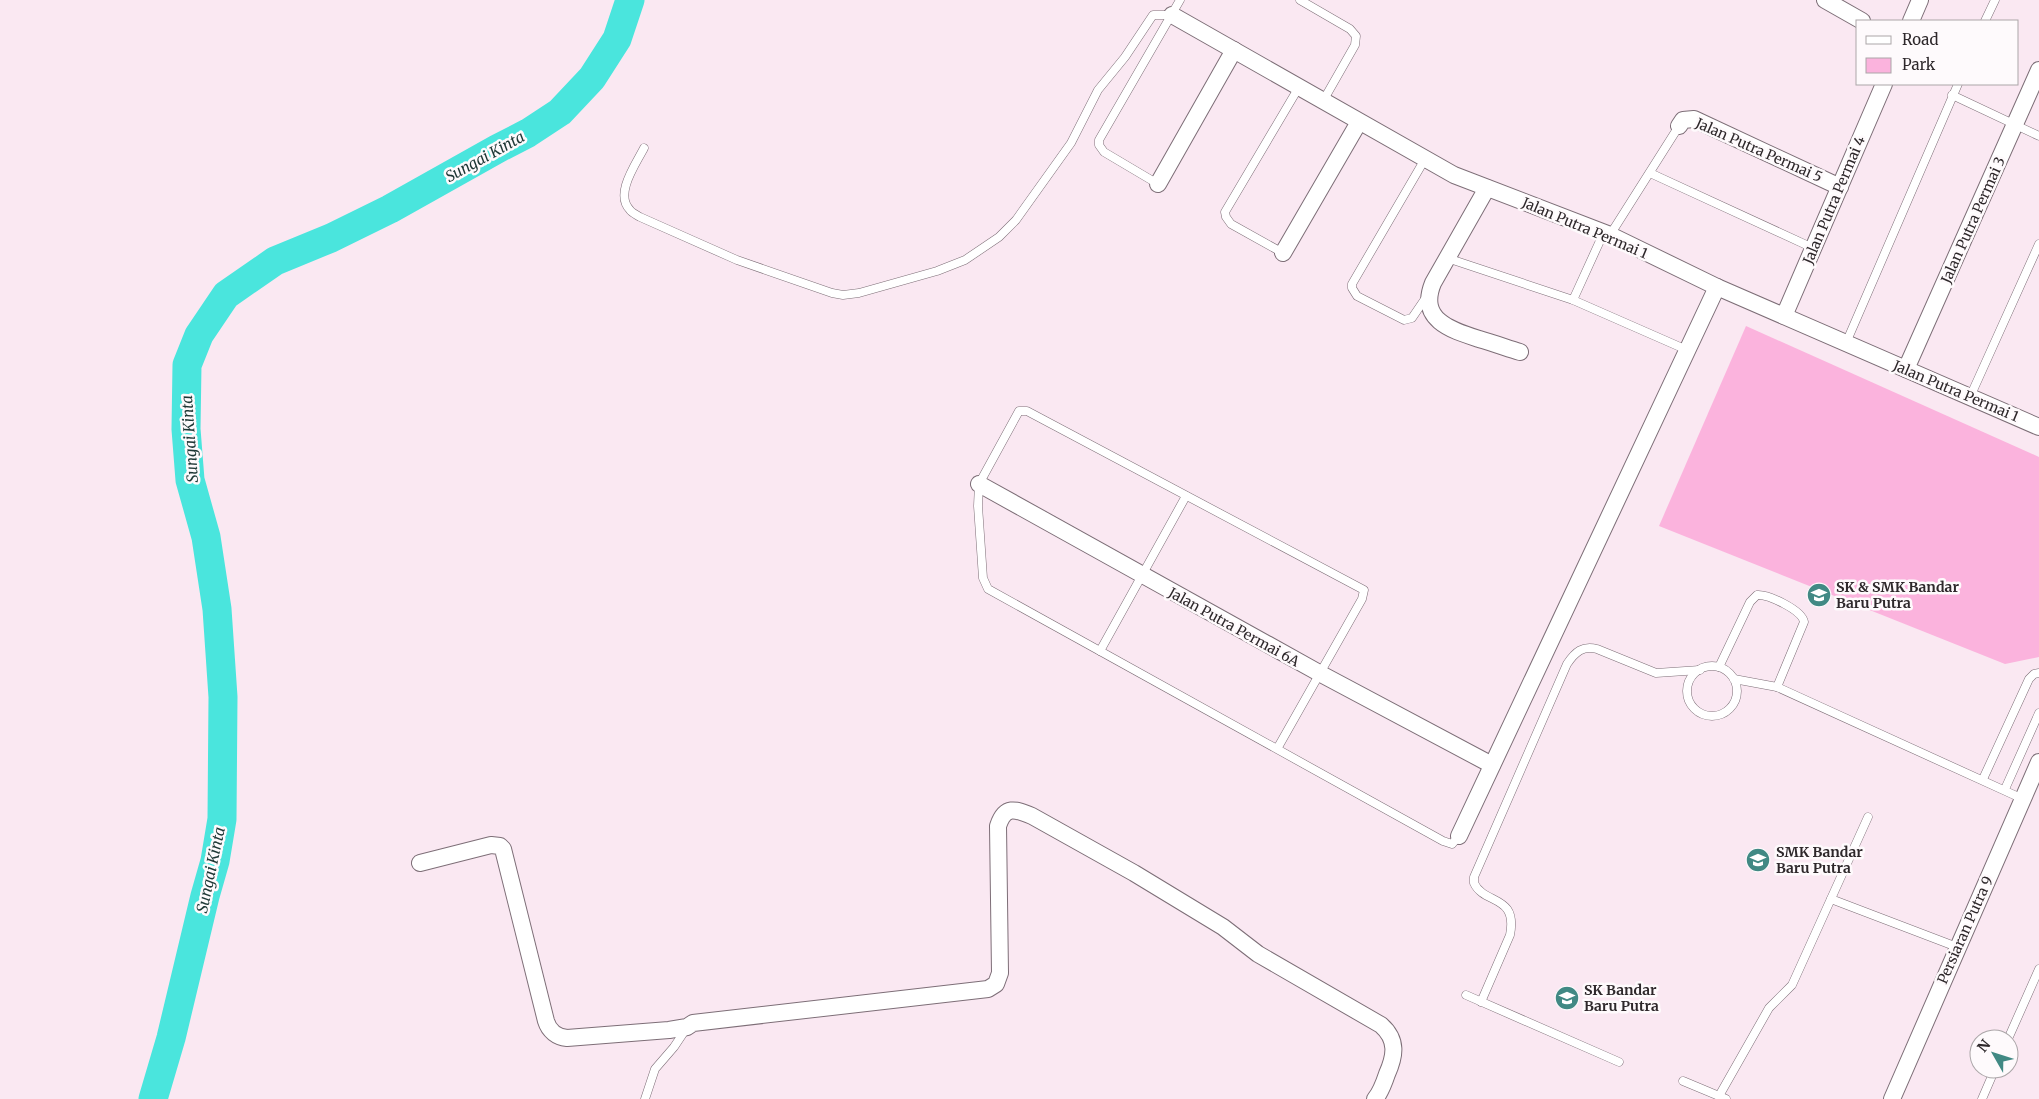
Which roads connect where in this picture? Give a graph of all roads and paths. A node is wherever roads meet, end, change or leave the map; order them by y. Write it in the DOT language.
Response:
graph roads {
  1 [pos="1180,0"];
  2 [pos="1300,0"];
  3 [pos="1825,0"];
  4 [pos="1920,0"];
  5 [pos="1995,0"];
  6 [pos="1172,15"];
  7 [pos="1860,20"];
  8 [pos="1911,20"];
  9 [pos="1985,20"];
  10 [pos="1234,50"];
  11 [pos="2039,70"];
  12 [pos="1884,85"];
  13 [pos="1957,85"];
  14 [pos="1299,87"];
  15 [pos="1952,95"];
  16 [pos="1323,101"];
  17 [pos="1359,122"];
  18 [pos="2016,125"];
  19 [pos="1679,126"];
  20 [pos="2039,136"];
  21 [pos="644,148"];
  22 [pos="1425,159"];
  23 [pos="1650,173"];
  24 [pos="1158,184"];
  25 [pos="1840,187"];
  26 [pos="1487,188"];
  27 [pos="1607,234"];
  28 [pos="2039,244"];
  29 [pos="1813,248"];
  30 [pos="1283,253"];
  31 [pos="1447,258"];
  32 [pos="1717,287"];
  33 [pos="1429,296"];
  34 [pos="1573,300"];
  35 [pos="1784,316"];
  36 [pos="1846,343"];
  37 [pos="1688,350"];
  38 [pos="1520,352"];
  39 [pos="1906,369"];
  40 [pos="1970,397"];
  41 [pos="2038,424"];
  42 [pos="979,484"];
  43 [pos="1186,496"];
  44 [pos="1142,576"];
  45 [pos="1100,651"];
  46 [pos="1719,667"];
  47 [pos="1700,670"];
  48 [pos="2039,673"];
  49 [pos="1321,674"];
  50 [pos="1734,679"];
  51 [pos="1777,687"];
  52 [pos="2039,713"];
  53 [pos="1277,749"];
  54 [pos="2039,762"];
  55 [pos="1492,765"];
  56 [pos="1984,779"];
  57 [pos="2005,789"];
  58 [pos="2031,790"];
  59 [pos="1868,817"];
  60 [pos="1459,836"];
  61 [pos="420,863"];
  62 [pos="1831,898"];
  63 [pos="1957,947"];
  64 [pos="2039,969"];
  65 [pos="1466,995"];
  66 [pos="1481,1002"];
  67 [pos="687,1027"];
  68 [pos="2012,1029"];
  69 [pos="1620,1062"];
  70 [pos="1991,1079"];
  71 [pos="1683,1081"];
  72 [pos="1723,1098"];
  73 [pos="645,1099"];
  74 [pos="1375,1099"];
  75 [pos="1892,1099"];
  76 [pos="1982,1099"];
  1 -- 6 [label="lane"];
  2 -- 16 [label="lane"];
  3 -- 7 [label="street"];
  4 -- 8 [label="street"];
  5 -- 9 [label="lane"];
  6 -- 10 [label="street, Jalan Putra Permai 1"];
  6 -- 21 [label="lane"];
  6 -- 24 [label="lane"];
  10 -- 14 [label="street, Jalan Putra Permai 1"];
  10 -- 24 [label="street"];
  11 -- 18 [label="street, Jalan Putra Permai 3"];
  12 -- 25 [label="street, Jalan Putra Permai 4"];
  13 -- 15 [label="lane"];
  14 -- 16 [label="street, Jalan Putra Permai 1"];
  14 -- 30 [label="lane"];
  15 -- 18 [label="lane"];
  15 -- 36 [label="lane"];
  16 -- 17 [label="street, Jalan Putra Permai 1"];
  17 -- 22 [label="street, Jalan Putra Permai 1"];
  17 -- 30 [label="street"];
  18 -- 20 [label="lane"];
  18 -- 39 [label="street, Jalan Putra Permai 3"];
  19 -- 23 [label="lane"];
  19 -- 25 [label="street, Jalan Putra Permai 5"];
  22 -- 26 [label="street, Jalan Putra Permai 1"];
  22 -- 33 [label="lane"];
  23 -- 27 [label="lane"];
  23 -- 29 [label="lane"];
  25 -- 29 [label="street, Jalan Putra Permai 4"];
  26 -- 27 [label="street, Jalan Putra Permai 1"];
  26 -- 31 [label="street"];
  27 -- 32 [label="street, Jalan Putra Permai 1"];
  27 -- 34 [label="lane"];
  28 -- 40 [label="lane"];
  29 -- 35 [label="street, Jalan Putra Permai 4"];
  31 -- 33 [label="street"];
  31 -- 34 [label="lane"];
  32 -- 35 [label="street, Jalan Putra Permai 1"];
  32 -- 37 [label="street"];
  33 -- 38 [label="street"];
  34 -- 37 [label="lane"];
  35 -- 36 [label="street, Jalan Putra Permai 1"];
  36 -- 39 [label="street, Jalan Putra Permai 1"];
  37 -- 55 [label="street"];
  39 -- 40 [label="street, Jalan Putra Permai 1"];
  40 -- 41 [label="street, Jalan Putra Permai 1"];
  42 -- 43 [label="lane"];
  42 -- 44 [label="street, Jalan Putra Permai 6A"];
  42 -- 45 [label="lane"];
  43 -- 44 [label="lane"];
  43 -- 49 [label="lane"];
  44 -- 45 [label="lane"];
  44 -- 49 [label="street, Jalan Putra Permai 6A"];
  45 -- 53 [label="lane"];
  46 -- 47 [label="lane"];
  46 -- 50 [label="lane"];
  46 -- 51 [label="lane"];
  47 -- 50 [label="lane"];
  47 -- 66 [label="lane"];
  48 -- 56 [label="lane"];
  49 -- 53 [label="lane"];
  49 -- 55 [label="street, Jalan Putra Permai 6A"];
  50 -- 51 [label="lane"];
  51 -- 56 [label="lane"];
  52 -- 57 [label="lane"];
  53 -- 60 [label="lane"];
  54 -- 58 [label="street, Persiaran Putra 9"];
  55 -- 60 [label="street"];
  56 -- 57 [label="lane"];
  57 -- 58 [label="lane"];
  58 -- 63 [label="street, Persiaran Putra 9"];
  59 -- 62 [label="lane"];
  61 -- 67 [label="street"];
  62 -- 63 [label="lane"];
  62 -- 72 [label="lane"];
  63 -- 75 [label="street, Persiaran Putra 9"];
  64 -- 68 [label="lane"];
  65 -- 66 [label="lane"];
  66 -- 69 [label="lane"];
  67 -- 73 [label="lane"];
  67 -- 74 [label="street"];
  70 -- 76 [label="lane"];
  71 -- 72 [label="lane"];
}
